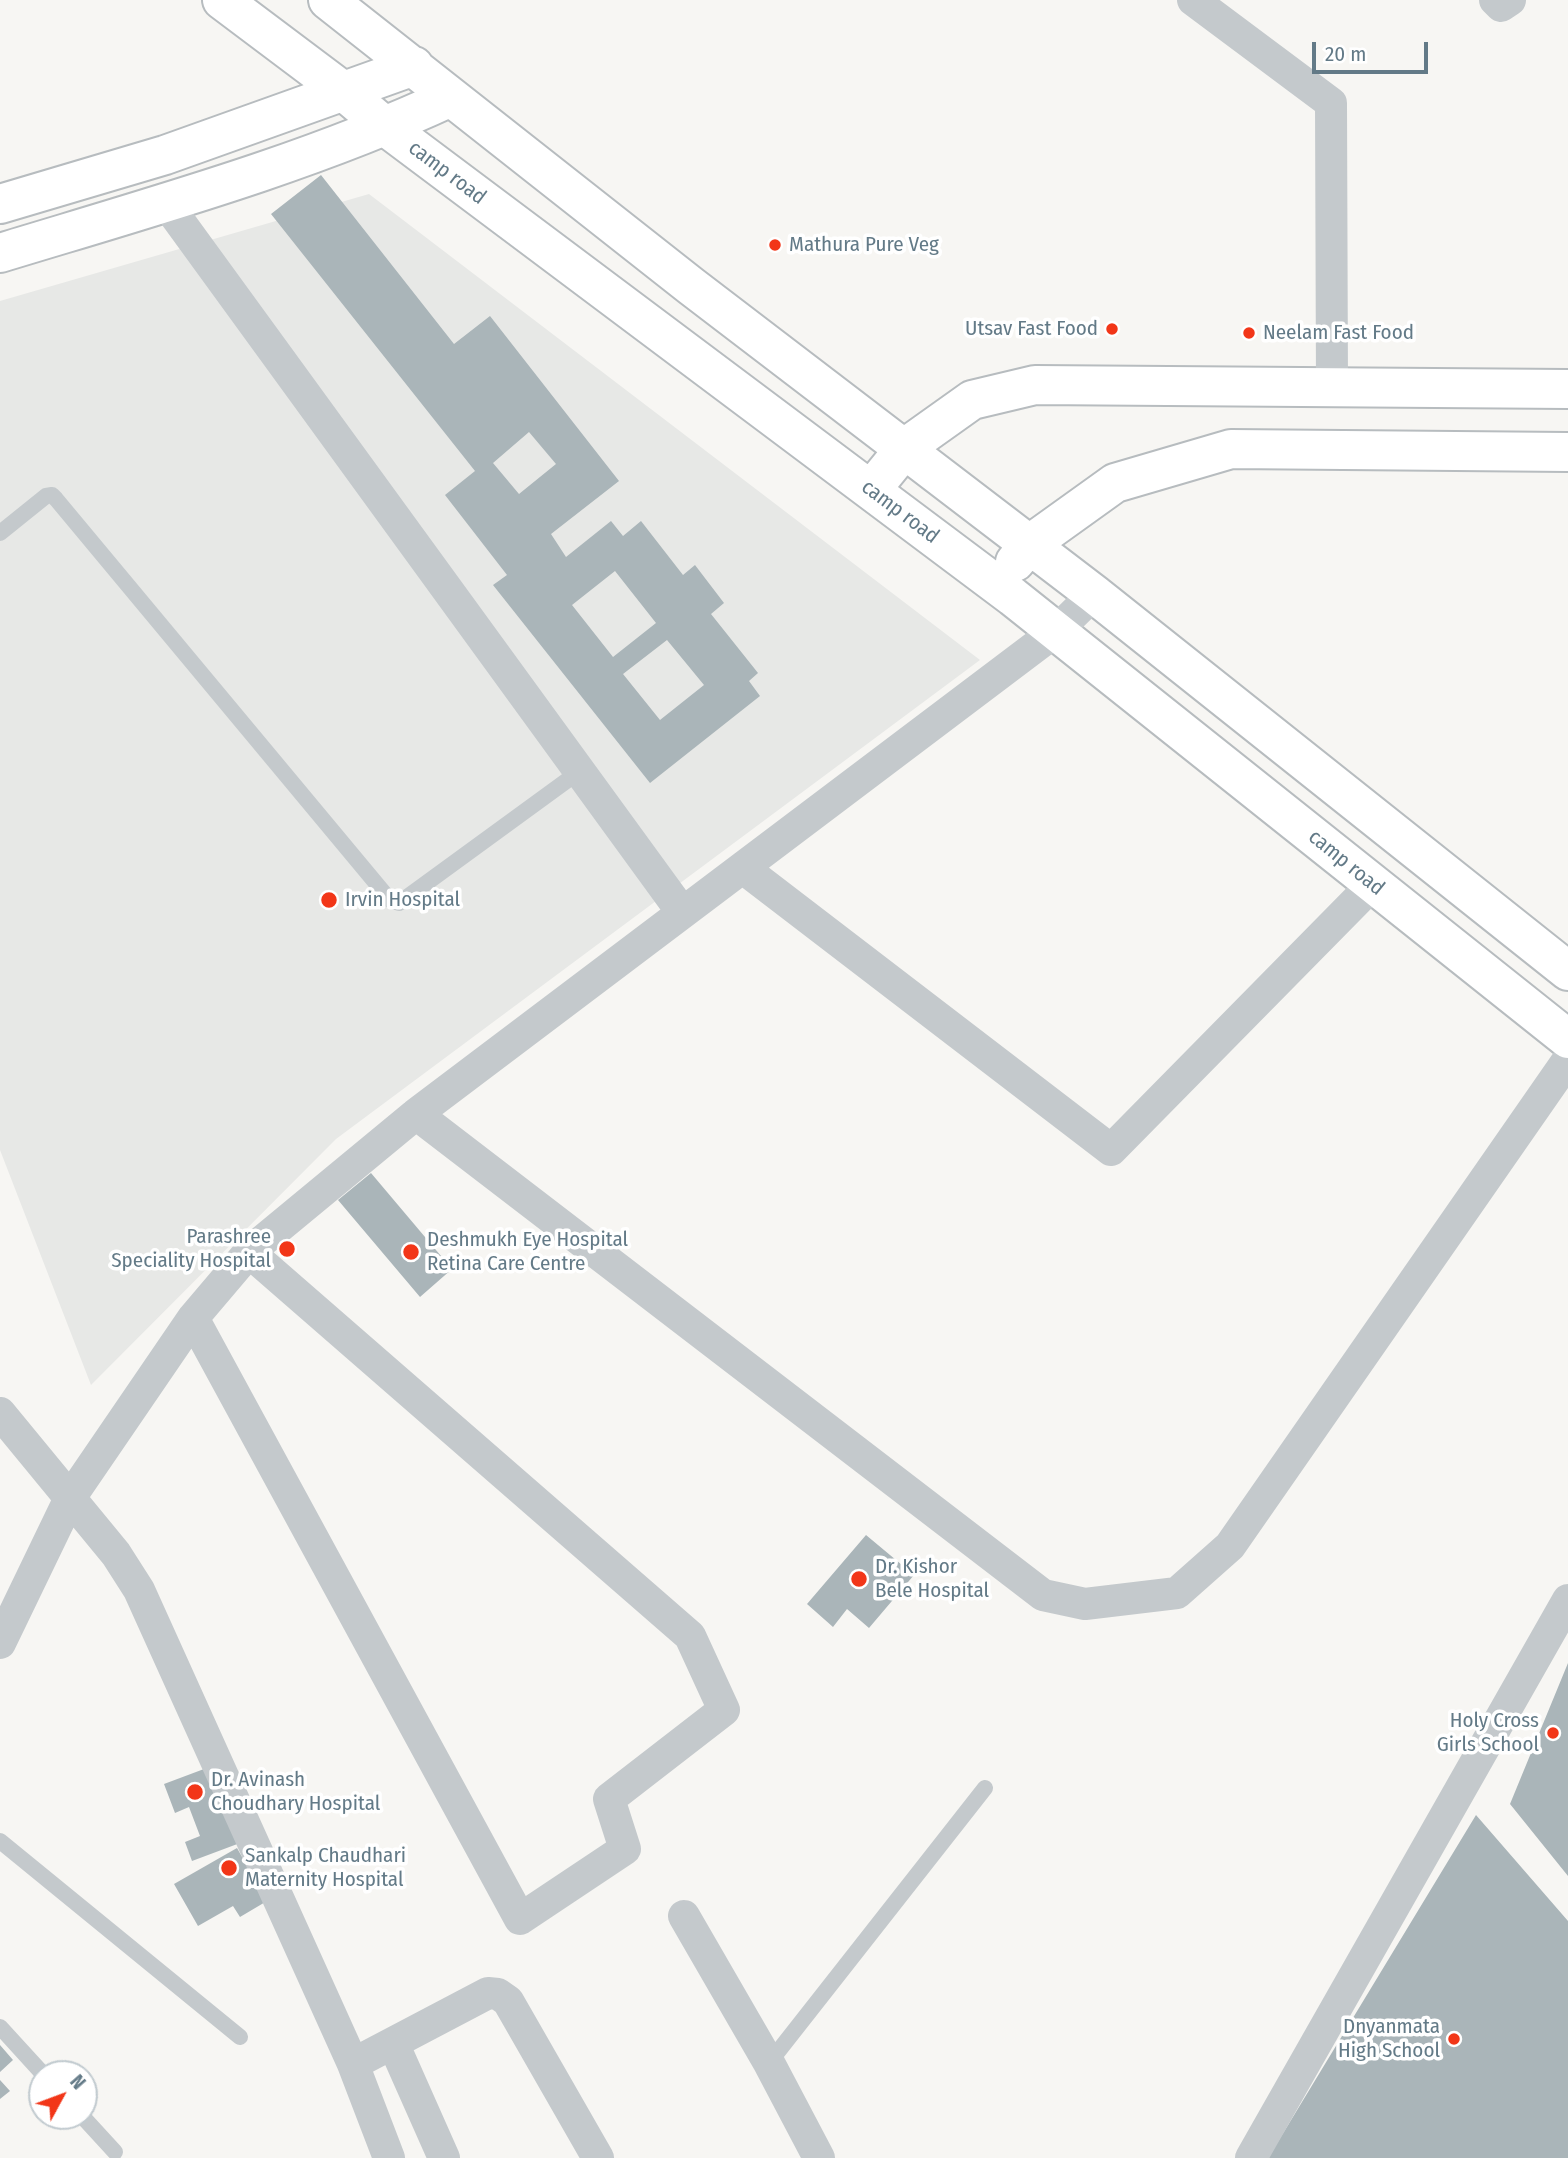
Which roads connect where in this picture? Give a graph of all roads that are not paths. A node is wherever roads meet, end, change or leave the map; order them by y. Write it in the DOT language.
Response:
graph roads {
  1 [pos="222,0"];
  2 [pos="328,0"];
  3 [pos="1193,0"];
  4 [pos="1494,0"];
  5 [pos="1510,0"];
  6 [pos="1230,10"];
  7 [pos="414,66"];
  8 [pos="343,90"];
  9 [pos="451,97"];
  10 [pos="386,127"];
  11 [pos="166,202"];
  12 [pos="0,204"];
  13 [pos="0,253"];
  14 [pos="1332,388"];
  15 [pos="1568,389"];
  16 [pos="906,447"];
  17 [pos="1568,452"];
  18 [pos="871,490"];
  19 [pos="963,494"];
  20 [pos="0,533"];
  21 [pos="929,534"];
  22 [pos="1030,544"];
  23 [pos="995,584"];
  24 [pos="1094,594"];
  25 [pos="1056,631"];
  26 [pos="1246,714"];
  27 [pos="1212,755"];
  28 [pos="580,771"];
  29 [pos="743,868"];
  30 [pos="1373,884"];
  31 [pos="682,912"];
  32 [pos="1568,971"];
  33 [pos="1568,1039"];
  34 [pos="1568,1060"];
  35 [pos="416,1114"];
  36 [pos="249,1252"];
  37 [pos="193,1318"];
  38 [pos="2,1422"];
  39 [pos="71,1498"];
  40 [pos="36,1565"];
  41 [pos="0,1583"];
  42 [pos="1568,1600"];
  43 [pos="0,1643"];
  44 [pos="985,1788"];
  45 [pos="0,1841"];
  46 [pos="684,1916"];
  47 [pos="0,2027"];
  48 [pos="240,2037"];
  49 [pos="393,2043"];
  50 [pos="30,2060"];
  51 [pos="769,2063"];
  52 [pos="354,2064"];
  53 [pos="95,2130"];
  54 [pos="115,2151"];
  55 [pos="389,2158"];
  56 [pos="444,2158"];
  57 [pos="598,2158"];
  58 [pos="820,2158"];
  59 [pos="1251,2158"];
  1 -- 8 [label="main road, camp road"];
  2 -- 7 [label="main road"];
  3 -- 6 [label="street"];
  4 -- 5 [label="street"];
  6 -- 14 [label="street"];
  7 -- 8 [label="main road"];
  7 -- 9 [label="main road"];
  8 -- 10 [label="main road, camp road"];
  8 -- 12 [label="main road"];
  9 -- 10 [label="main road"];
  9 -- 16 [label="main road"];
  10 -- 11 [label="main road"];
  10 -- 18 [label="main road, camp road"];
  11 -- 13 [label="main road"];
  11 -- 28 [label="street"];
  14 -- 15 [label="main road"];
  14 -- 16 [label="main road"];
  16 -- 18 [label="main road"];
  16 -- 19 [label="main road"];
  17 -- 22 [label="main road"];
  18 -- 21 [label="main road, camp road"];
  19 -- 21 [label="main road"];
  19 -- 22 [label="main road"];
  20 -- 28 [label="lane"];
  21 -- 23 [label="main road, camp road"];
  22 -- 23 [label="main road"];
  22 -- 24 [label="main road"];
  23 -- 25 [label="main road, camp road"];
  24 -- 25 [label="street"];
  24 -- 26 [label="main road"];
  25 -- 27 [label="main road, camp road"];
  25 -- 29 [label="street"];
  26 -- 27 [label="main road"];
  26 -- 32 [label="main road"];
  27 -- 30 [label="main road, camp road"];
  28 -- 31 [label="street"];
  29 -- 30 [label="street"];
  29 -- 31 [label="street"];
  30 -- 33 [label="main road, camp road"];
  31 -- 35 [label="street"];
  34 -- 35 [label="street"];
  35 -- 36 [label="street"];
  36 -- 37 [label="street"];
  36 -- 37 [label="street"];
  37 -- 39 [label="street"];
  38 -- 39 [label="street"];
  39 -- 40 [label="street"];
  39 -- 52 [label="street"];
  40 -- 41 [label="street"];
  40 -- 43 [label="street"];
  42 -- 59 [label="street"];
  44 -- 51 [label="lane"];
  45 -- 48 [label="lane"];
  46 -- 51 [label="street"];
  47 -- 50 [label="lane"];
  49 -- 52 [label="street"];
  49 -- 56 [label="street"];
  49 -- 57 [label="street"];
  51 -- 58 [label="street"];
  52 -- 55 [label="street"];
  53 -- 54 [label="lane"];
}
